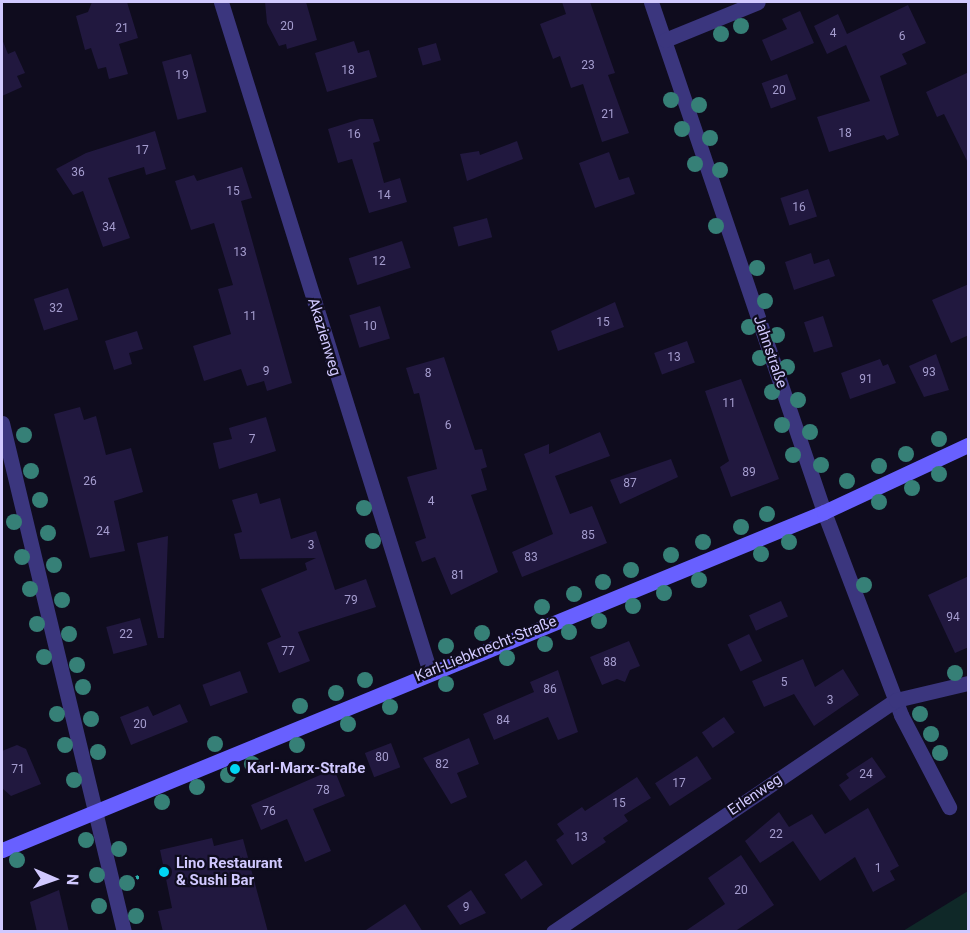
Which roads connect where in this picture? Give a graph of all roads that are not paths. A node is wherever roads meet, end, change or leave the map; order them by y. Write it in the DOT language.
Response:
graph roads {
  1 [pos="220,2"];
  2 [pos="651,2"];
  3 [pos="758,2"];
  4 [pos="665,40"];
  5 [pos="2,423"];
  6 [pos="969,445"];
  7 [pos="824,512"];
  8 [pos="430,672"];
  9 [pos="969,683"];
  10 [pos="896,700"];
  11 [pos="949,807"];
  12 [pos="96,811"];
  13 [pos="2,850"];
  14 [pos="124,932"];
  15 [pos="553,932"];
  1 -- 8 [label="street, Akazienweg"];
  2 -- 4 [label="street, Jahnstraße"];
  3 -- 4 [label="street"];
  4 -- 7 [label="street, Jahnstraße"];
  5 -- 12 [label="street"];
  6 -- 7 [label="street, Karl-Liebknecht-Straße"];
  7 -- 8 [label="street, Karl-Liebknecht-Straße"];
  7 -- 10 [label="street, Jahnstraße"];
  8 -- 12 [label="street, Karl-Liebknecht-Straße"];
  9 -- 10 [label="street, Erlenweg"];
  10 -- 11 [label="street, Jahnstraße"];
  10 -- 15 [label="street, Erlenweg"];
  12 -- 13 [label="street, Karl-Liebknecht-Straße"];
  12 -- 14 [label="street"];
}
